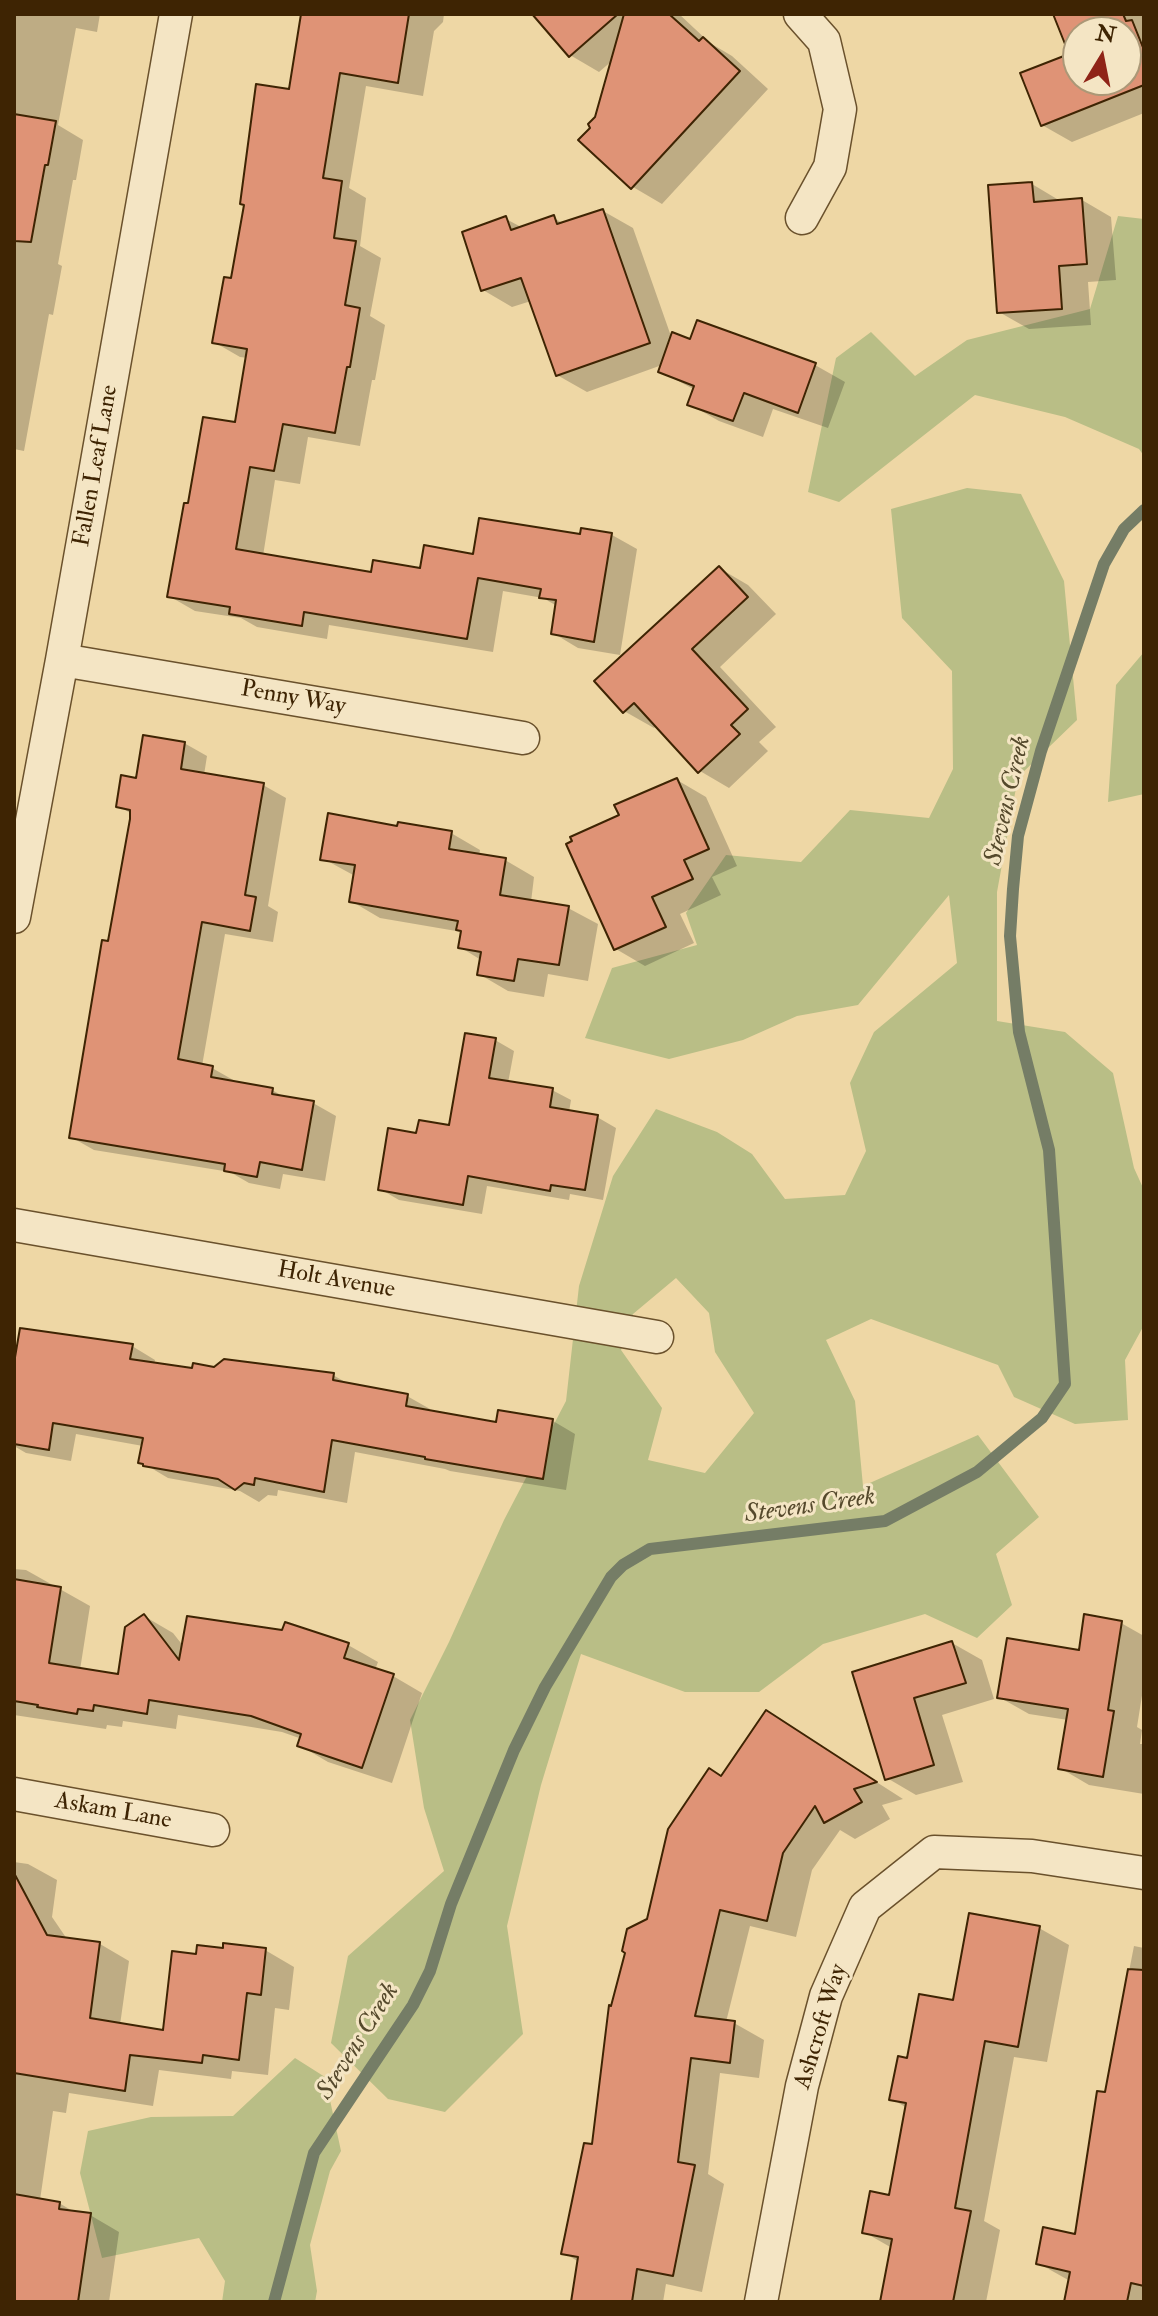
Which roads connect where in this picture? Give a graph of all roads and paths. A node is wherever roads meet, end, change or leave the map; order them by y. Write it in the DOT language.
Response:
graph roads {
  1 [pos="176,14"];
  2 [pos="800,14"];
  3 [pos="802,218"];
  4 [pos="62,660"];
  5 [pos="523,738"];
  6 [pos="14,917"];
  7 [pos="14,1225"];
  8 [pos="657,1337"];
  9 [pos="14,1794"];
  10 [pos="213,1830"];
  11 [pos="1144,1873"];
  12 [pos="761,2302"];
  1 -- 4 [label="street, Fallen Leaf Lane"];
  2 -- 3 [label="street"];
  4 -- 5 [label="street, Penny Way"];
  4 -- 6 [label="street, Fallen Leaf Lane"];
  7 -- 8 [label="street, Holt Avenue"];
  9 -- 10 [label="street, Askam Lane"];
  11 -- 12 [label="street, Ashcroft Way"];
}
